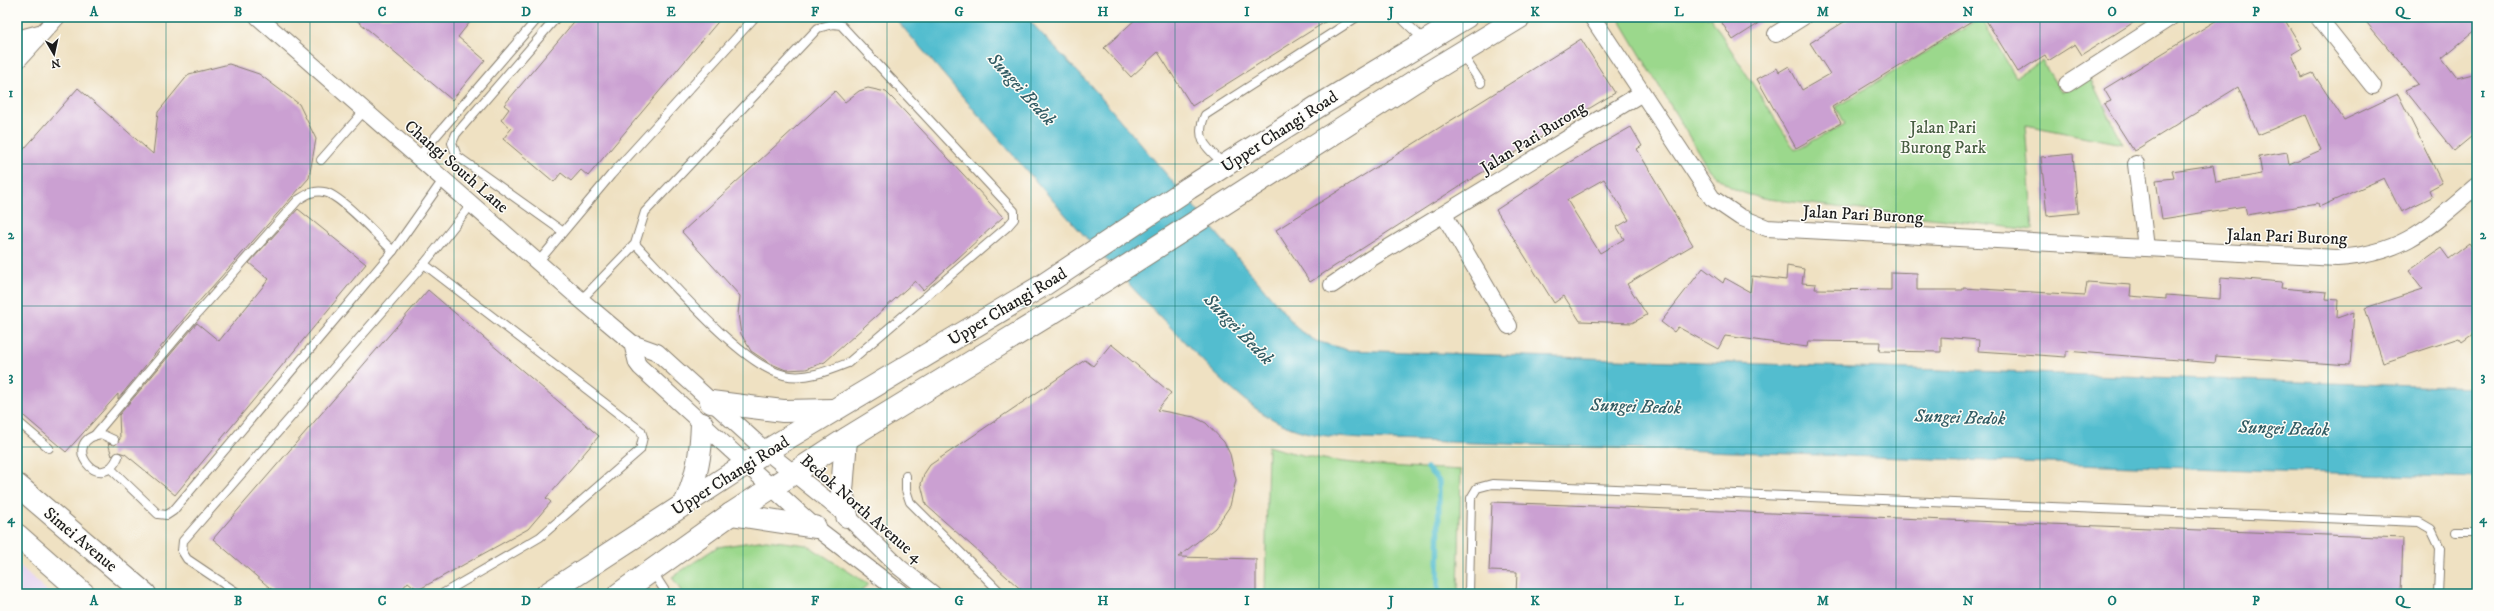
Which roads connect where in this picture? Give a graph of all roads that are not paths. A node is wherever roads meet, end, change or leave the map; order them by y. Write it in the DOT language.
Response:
graph roads {
  1 [pos="57,17"];
  2 [pos="539,17"];
  3 [pos="557,17"];
  4 [pos="755,17"];
  5 [pos="1357,17"];
  6 [pos="1400,17"];
  7 [pos="1466,17"];
  8 [pos="1520,17"];
  9 [pos="1592,17"];
  10 [pos="1803,17"];
  11 [pos="2171,17"];
  12 [pos="2318,17"];
  13 [pos="263,19"];
  14 [pos="43,32"];
  15 [pos="1776,34"];
  16 [pos="17,39"];
  17 [pos="1425,41"];
  18 [pos="1461,53"];
  19 [pos="17,61"];
  20 [pos="1481,83"];
  21 [pos="2067,84"];
  22 [pos="2373,86"];
  23 [pos="1642,93"];
  24 [pos="365,110"];
  25 [pos="418,157"];
  26 [pos="321,160"];
  27 [pos="2136,164"];
  28 [pos="1226,165"];
  29 [pos="443,180"];
  30 [pos="2477,186"];
  31 [pos="471,204"];
  32 [pos="1444,215"];
  33 [pos="562,231"];
  34 [pos="635,244"];
  35 [pos="2146,248"];
  36 [pos="393,251"];
  37 [pos="538,262"];
  38 [pos="424,264"];
  39 [pos="1332,285"];
  40 [pos="581,300"];
  41 [pos="1509,326"];
  42 [pos="632,343"];
  43 [pos="711,402"];
  44 [pos="835,410"];
  45 [pos="17,421"];
  46 [pos="702,424"];
  47 [pos="94,436"];
  48 [pos="846,439"];
  49 [pos="114,440"];
  50 [pos="49,448"];
  51 [pos="766,451"];
  52 [pos="118,457"];
  53 [pos="746,464"];
  54 [pos="110,468"];
  55 [pos="794,472"];
  56 [pos="906,476"];
  57 [pos="17,485"];
  58 [pos="772,487"];
  59 [pos="686,504"];
  60 [pos="731,514"];
  61 [pos="847,516"];
  62 [pos="815,527"];
  63 [pos="2456,532"];
  64 [pos="2477,532"];
  65 [pos="17,535"];
  66 [pos="652,570"];
  67 [pos="84,594"];
  68 [pos="145,594"];
  69 [pos="239,594"];
  70 [pos="442,594"];
  71 [pos="547,594"];
  72 [pos="619,594"];
  73 [pos="667,594"];
  74 [pos="902,594"];
  75 [pos="933,594"];
  76 [pos="1002,594"];
  77 [pos="1469,594"];
  78 [pos="2438,594"];
  1 -- 14 [label="street"];
  2 -- 25 [label="lane"];
  3 -- 33 [label="lane"];
  4 -- 33 [label="lane"];
  5 -- 28 [label="lane"];
  6 -- 17 [label="lane"];
  7 -- 17 [label="street, Upper Changi Road"];
  8 -- 18 [label="street, Upper Changi Road"];
  9 -- 23 [label="street, Jalan Pari Burong"];
  10 -- 15 [label="street"];
  11 -- 21 [label="street"];
  12 -- 22 [label="street"];
  13 -- 24 [label="street, Changi South Lane"];
  14 -- 16 [label="street"];
  14 -- 19 [label="street"];
  17 -- 28 [label="street, Upper Changi Road"];
  18 -- 20 [label="lane"];
  18 -- 48 [label="street, Upper Changi Road"];
  23 -- 32 [label="street, Jalan Pari Burong"];
  23 -- 35 [label="street, Jalan Pari Burong"];
  24 -- 25 [label="street, Changi South Lane"];
  24 -- 26 [label="lane"];
  25 -- 29 [label="street, Changi South Lane"];
  27 -- 35 [label="street"];
  28 -- 44 [label="street, Upper Changi Road"];
  29 -- 31 [label="street, Changi South Lane"];
  29 -- 36 [label="lane"];
  30 -- 35 [label="street, Jalan Pari Burong"];
  31 -- 37 [label="street, Changi South Lane"];
  31 -- 38 [label="lane"];
  32 -- 39 [label="street, Jalan Pari Burong"];
  32 -- 41 [label="street"];
  33 -- 37 [label="lane"];
  34 -- 34 [label="lane"];
  34 -- 40 [label="lane"];
  36 -- 47 [label="lane"];
  36 -- 54 [label="lane"];
  37 -- 40 [label="street, Changi South Lane"];
  38 -- 69 [label="lane"];
  38 -- 70 [label="lane"];
  40 -- 42 [label="street, Changi South Lane"];
  42 -- 43 [label="street, Changi South Lane"];
  42 -- 46 [label="street"];
  43 -- 44 [label="street"];
  43 -- 51 [label="street, Changi South Lane"];
  44 -- 51 [label="street, Upper Changi Road"];
  45 -- 50 [label="lane"];
  46 -- 53 [label="street"];
  46 -- 59 [label="street"];
  47 -- 49 [label="lane"];
  47 -- 54 [label="lane"];
  48 -- 55 [label="street, Upper Changi Road"];
  48 -- 61 [label="street"];
  51 -- 53 [label="street, Upper Changi Road"];
  51 -- 55 [label="street, Bedok North Avenue 4"];
  52 -- 54 [label="lane"];
  53 -- 58 [label="street"];
  53 -- 59 [label="street, Upper Changi Road"];
  55 -- 58 [label="street, Upper Changi Road"];
  55 -- 61 [label="street, Bedok North Avenue 4"];
  56 -- 76 [label="lane"];
  57 -- 68 [label="street, Simei Avenue"];
  58 -- 60 [label="street, Upper Changi Road"];
  58 -- 62 [label="street"];
  59 -- 71 [label="street, Upper Changi Road"];
  60 -- 62 [label="street"];
  60 -- 66 [label="street, Upper Changi Road"];
  61 -- 75 [label="street, Bedok North Avenue 4"];
  62 -- 74 [label="street"];
  63 -- 64 [label="lane"];
  65 -- 67 [label="street"];
  66 -- 72 [label="street, Upper Changi Road"];
  66 -- 73 [label="lane"];
  77 -- 78 [label="lane"];
}
